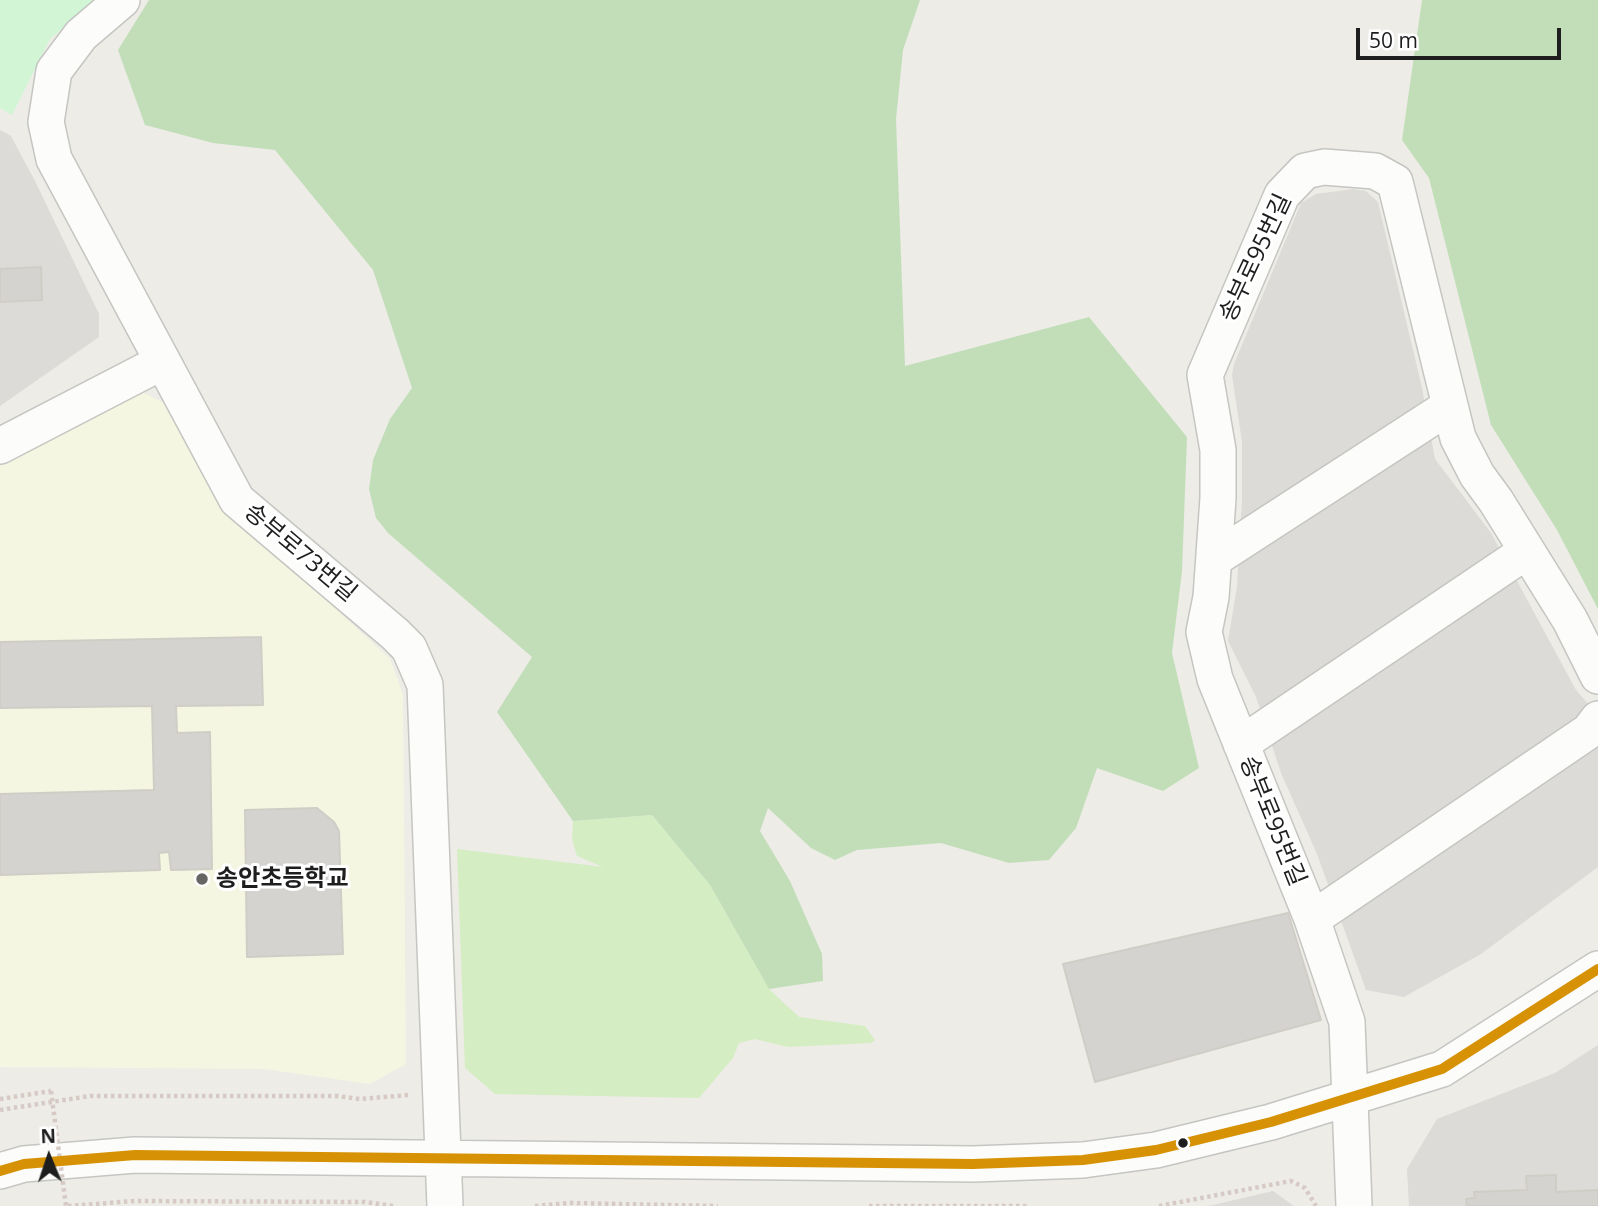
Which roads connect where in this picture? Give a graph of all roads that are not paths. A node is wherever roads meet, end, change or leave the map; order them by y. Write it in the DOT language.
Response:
graph roads {
  1 [pos="122,0"];
  2 [pos="162,362"];
  3 [pos="1450,406"];
  4 [pos="0,446"];
  5 [pos="1527,551"];
  6 [pos="1214,559"];
  7 [pos="1598,676"];
  8 [pos="1598,719"];
  9 [pos="1241,744"];
  10 [pos="1312,919"];
  11 [pos="1598,969"];
  12 [pos="1343,1101"];
  13 [pos="442,1157"];
  14 [pos="0,1171"];
  15 [pos="445,1206"];
  16 [pos="1341,1206"];
  17 [pos="1354,1206"];
  1 -- 2 [label="street, 송부로73번길"];
  2 -- 4 [label="street"];
  2 -- 13 [label="street, 송부로73번길"];
  3 -- 5 [label="street, 송부로95번길"];
  3 -- 6 [label="street"];
  3 -- 6 [label="street, 송부로95번길"];
  5 -- 7 [label="street, 송부로95번길"];
  5 -- 9 [label="street"];
  6 -- 9 [label="street, 송부로95번길"];
  8 -- 10 [label="street, 송부로95번길"];
  9 -- 10 [label="street, 송부로95번길"];
  10 -- 12 [label="street, 송부로95번길"];
  11 -- 12 [label="street"];
  12 -- 13 [label="street"];
  12 -- 16 [label="street"];
  12 -- 17 [label="street"];
  13 -- 14 [label="street"];
  13 -- 15 [label="street, 송부로73번길"];
}
